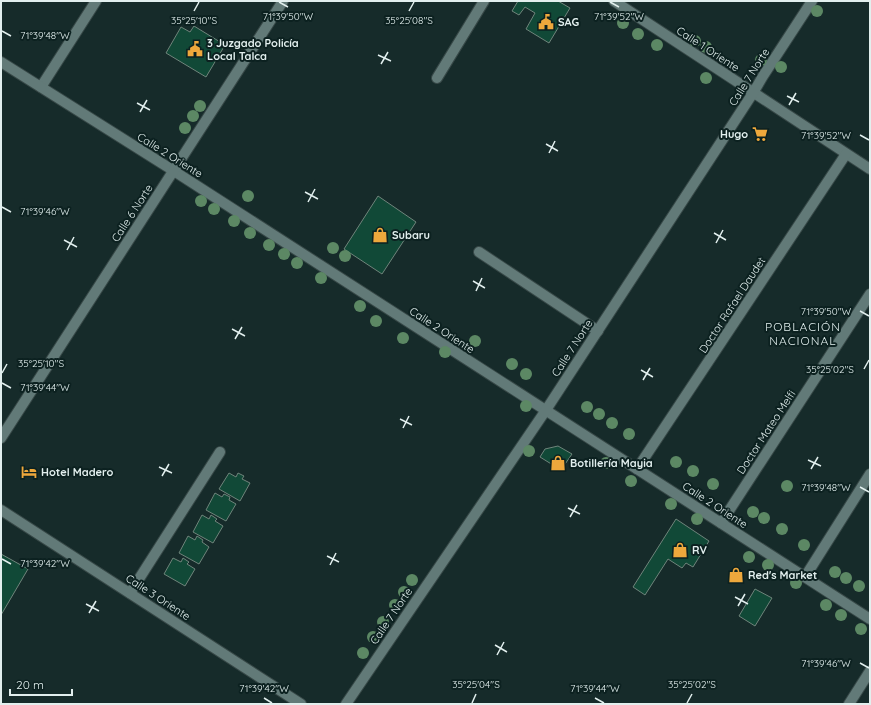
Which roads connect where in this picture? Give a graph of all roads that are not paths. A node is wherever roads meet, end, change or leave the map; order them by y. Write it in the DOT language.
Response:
graph roads {
  1 [pos="96,1"];
  2 [pos="283,1"];
  3 [pos="484,1"];
  4 [pos="614,1"];
  5 [pos="812,1"];
  6 [pos="1,62"];
  7 [pos="437,78"];
  8 [pos="41,88"];
  9 [pos="753,93"];
  10 [pos="846,154"];
  11 [pos="870,170"];
  12 [pos="174,171"];
  13 [pos="479,252"];
  14 [pos="870,294"];
  15 [pos="598,331"];
  16 [pos="546,410"];
  17 [pos="1,438"];
  18 [pos="220,452"];
  19 [pos="637,469"];
  20 [pos="870,474"];
  21 [pos="1,510"];
  22 [pos="721,523"];
  23 [pos="805,577"];
  24 [pos="130,593"];
  25 [pos="870,619"];
  26 [pos="870,671"];
  27 [pos="301,704"];
  28 [pos="346,704"];
  29 [pos="849,704"];
  1 -- 8 [label="street"];
  2 -- 12 [label="street, Calle 6 Norte"];
  3 -- 7 [label="street"];
  4 -- 9 [label="street, Calle 1 Oriente"];
  5 -- 9 [label="street, Calle 7 Norte"];
  6 -- 8 [label="street, Calle 2 Oriente"];
  8 -- 12 [label="street, Calle 2 Oriente"];
  9 -- 10 [label="street, Calle 1 Oriente"];
  9 -- 15 [label="street, Calle 7 Norte"];
  10 -- 11 [label="street, Calle 1 Oriente"];
  10 -- 19 [label="street, Doctor Rafael Daudet"];
  12 -- 16 [label="street, Calle 2 Oriente"];
  12 -- 17 [label="street, Calle 6 Norte"];
  13 -- 15 [label="street"];
  14 -- 22 [label="street, Doctor Mateo Melfi"];
  15 -- 16 [label="street, Calle 7 Norte"];
  16 -- 19 [label="street, Calle 2 Oriente"];
  16 -- 28 [label="street, Calle 7 Norte"];
  18 -- 24 [label="street"];
  19 -- 22 [label="street, Calle 2 Oriente"];
  20 -- 23 [label="street"];
  21 -- 24 [label="street, Calle 3 Oriente"];
  22 -- 23 [label="street, Calle 2 Oriente"];
  23 -- 25 [label="street, Calle 2 Oriente"];
  24 -- 27 [label="street, Calle 3 Oriente"];
  26 -- 29 [label="street"];
}
